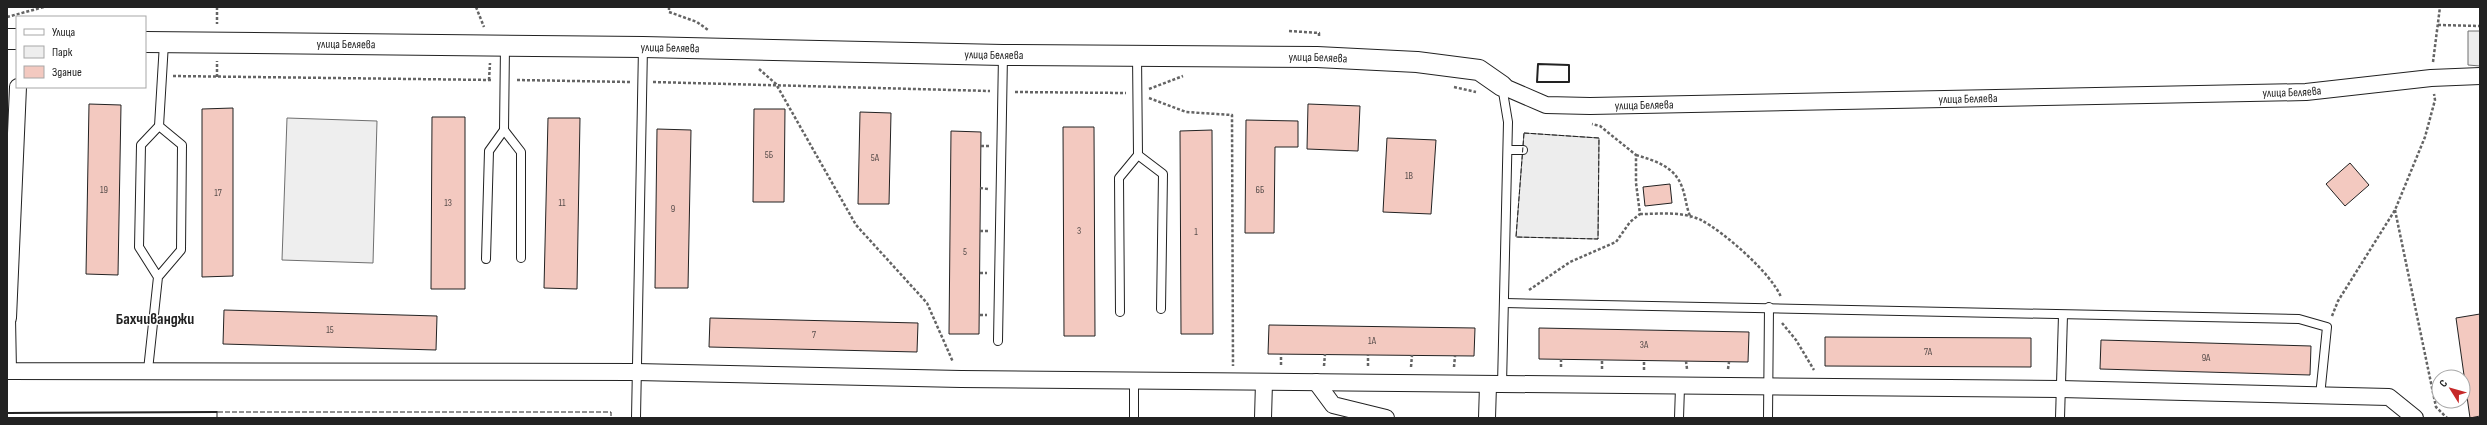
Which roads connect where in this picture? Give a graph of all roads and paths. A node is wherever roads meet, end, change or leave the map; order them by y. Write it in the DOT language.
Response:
graph roads {
  1 [pos="44,7"];
  2 [pos="670,7"];
  3 [pos="2440,7"];
  4 [pos="7,16"];
  5 [pos="2438,25"];
  6 [pos="2480,26"];
  7 [pos="715,34"];
  8 [pos="155,42"];
  9 [pos="505,46"];
  10 [pos="643,46"];
  11 [pos="739,50"];
  12 [pos="1137,54"];
  13 [pos="1003,55"];
  14 [pos="162,76"];
  15 [pos="1190,76"];
  16 [pos="2480,76"];
  17 [pos="2431,78"];
  18 [pos="505,80"];
  19 [pos="642,82"];
  20 [pos="776,84"];
  21 [pos="1502,86"];
  22 [pos="18,88"];
  23 [pos="1003,92"];
  24 [pos="1138,93"];
  25 [pos="159,126"];
  26 [pos="504,130"];
  27 [pos="1508,150"];
  28 [pos="1523,150"];
  29 [pos="1138,155"];
  30 [pos="1636,155"];
  31 [pos="2395,210"];
  32 [pos="1640,214"];
  33 [pos="1691,218"];
  34 [pos="521,258"];
  35 [pos="486,259"];
  36 [pos="158,277"];
  37 [pos="1505,303"];
  38 [pos="1769,307"];
  39 [pos="1781,307"];
  40 [pos="1161,309"];
  41 [pos="1120,312"];
  42 [pos="2063,315"];
  43 [pos="7,318"];
  44 [pos="2327,327"];
  45 [pos="998,341"];
  46 [pos="148,370"];
  47 [pos="636,372"];
  48 [pos="961,379"];
  49 [pos="1134,380"];
  50 [pos="1233,381"];
  51 [pos="1264,382"];
  52 [pos="1316,382"];
  53 [pos="1495,385"];
  54 [pos="1680,387"];
  55 [pos="1768,388"];
  56 [pos="1822,388"];
  57 [pos="2060,389"];
  58 [pos="2320,396"];
  59 [pos="636,418"];
  60 [pos="1134,418"];
  61 [pos="1263,418"];
  62 [pos="1386,418"];
  63 [pos="1488,418"];
  64 [pos="1679,418"];
  65 [pos="1768,418"];
  66 [pos="2060,418"];
  67 [pos="2415,418"];
  68 [pos="2448,418"];
  1 -- 4 [label="path"];
  2 -- 7 [label="path"];
  3 -- 5 [label="path"];
  5 -- 6 [label="path"];
  5 -- 17 [label="path"];
  8 -- 9 [label="street, улица Беляева"];
  8 -- 14 [label="lane"];
  9 -- 10 [label="street, улица Беляева"];
  9 -- 18 [label="lane"];
  10 -- 11 [label="street, улица Беляева"];
  10 -- 19 [label="lane"];
  11 -- 13 [label="street, улица Беляева"];
  11 -- 20 [label="path"];
  12 -- 13 [label="street, улица Беляева"];
  12 -- 21 [label="street, улица Беляева"];
  12 -- 24 [label="lane"];
  13 -- 23 [label="lane"];
  14 -- 18 [label="path"];
  14 -- 25 [label="lane"];
  15 -- 24 [label="path"];
  16 -- 17 [label="street, улица Беляева"];
  17 -- 21 [label="street, улица Беляева"];
  17 -- 31 [label="path"];
  18 -- 19 [label="path"];
  18 -- 26 [label="lane"];
  19 -- 20 [label="path"];
  19 -- 47 [label="lane"];
  20 -- 23 [label="path"];
  20 -- 48 [label="path"];
  21 -- 27 [label="lane"];
  22 -- 43 [label="street"];
  23 -- 24 [label="path"];
  23 -- 45 [label="lane"];
  24 -- 29 [label="lane"];
  24 -- 50 [label="path"];
  25 -- 36 [label="lane"];
  25 -- 36 [label="lane"];
  26 -- 34 [label="lane"];
  26 -- 35 [label="lane"];
  27 -- 28 [label="lane"];
  27 -- 37 [label="lane"];
  29 -- 40 [label="lane"];
  29 -- 41 [label="lane"];
  30 -- 33 [label="path"];
  31 -- 44 [label="path"];
  31 -- 68 [label="path"];
  32 -- 33 [label="path"];
  33 -- 39 [label="path"];
  36 -- 46 [label="lane"];
  37 -- 38 [label="lane"];
  37 -- 53 [label="lane"];
  38 -- 39 [label="lane"];
  38 -- 55 [label="lane"];
  39 -- 42 [label="lane"];
  39 -- 56 [label="path"];
  42 -- 44 [label="lane"];
  42 -- 57 [label="lane"];
  43 -- 46 [label="street"];
  44 -- 58 [label="lane"];
  46 -- 47 [label="street"];
  47 -- 48 [label="street"];
  47 -- 59 [label="lane"];
  48 -- 49 [label="street"];
  49 -- 50 [label="street"];
  49 -- 60 [label="lane"];
  50 -- 51 [label="street"];
  51 -- 52 [label="street"];
  51 -- 61 [label="street"];
  52 -- 53 [label="street"];
  52 -- 62 [label="street"];
  53 -- 54 [label="street"];
  53 -- 63 [label="street"];
  54 -- 55 [label="street"];
  54 -- 64 [label="lane"];
  55 -- 56 [label="street"];
  55 -- 65 [label="lane"];
  56 -- 57 [label="street"];
  57 -- 58 [label="street"];
  57 -- 66 [label="lane"];
  58 -- 67 [label="street"];
}
